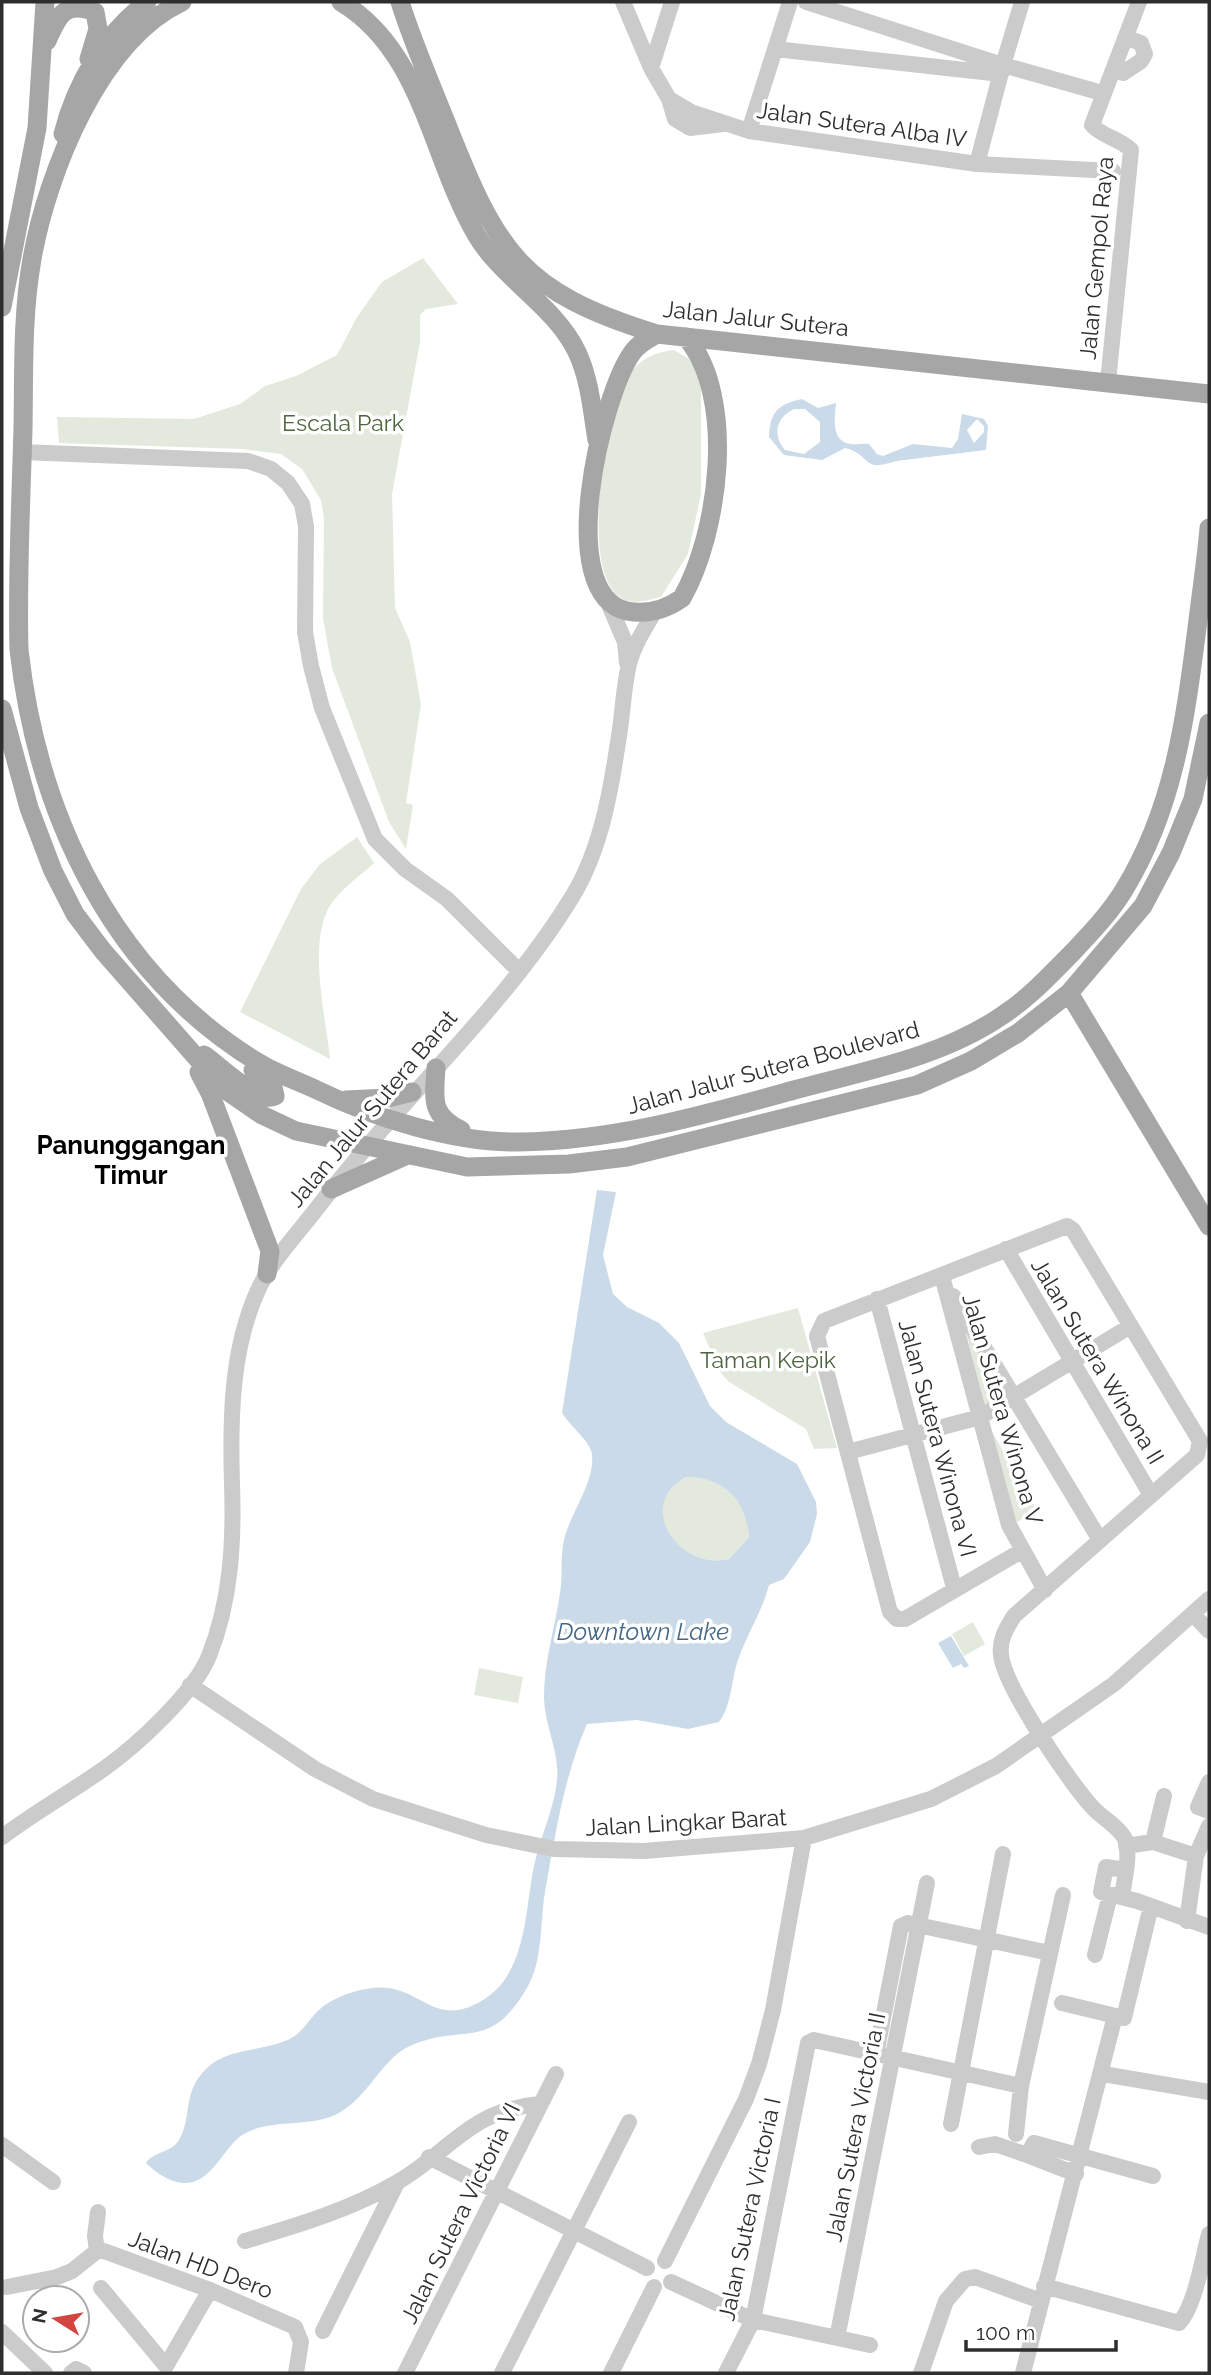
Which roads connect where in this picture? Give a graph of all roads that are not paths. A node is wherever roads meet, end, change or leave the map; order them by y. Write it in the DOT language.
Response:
graph roads {
  1 [pos="45,2"];
  2 [pos="147,2"];
  3 [pos="182,2"];
  4 [pos="341,2"];
  5 [pos="400,2"];
  6 [pos="623,2"];
  7 [pos="673,2"];
  8 [pos="790,2"];
  9 [pos="806,2"];
  10 [pos="1022,2"];
  11 [pos="1139,2"];
  12 [pos="1127,38"];
  13 [pos="775,49"];
  14 [pos="651,68"];
  15 [pos="1002,69"];
  16 [pos="1114,70"];
  17 [pos="41,72"];
  18 [pos="1095,90"];
  19 [pos="72,101"];
  20 [pos="749,131"];
  21 [pos="977,164"];
  22 [pos="1113,171"];
  23 [pos="53,178"];
  24 [pos="2,307"];
  25 [pos="657,334"];
  26 [pos="686,337"];
  27 [pos="1108,382"];
  28 [pos="1209,394"];
  29 [pos="597,443"];
  30 [pos="22,452"];
  31 [pos="1209,528"];
  32 [pos="19,534"];
  33 [pos="1208,549"];
  34 [pos="2,575"];
  35 [pos="607,600"];
  36 [pos="654,611"];
  37 [pos="628,668"];
  38 [pos="2,709"];
  39 [pos="1209,723"];
  40 [pos="518,970"];
  41 [pos="1069,993"];
  42 [pos="201,1021"];
  43 [pos="182,1041"];
  44 [pos="436,1068"];
  45 [pos="412,1092"];
  46 [pos="338,1100"];
  47 [pos="387,1120"];
  48 [pos="474,1137"];
  49 [pos="366,1146"];
  50 [pos="405,1156"];
  51 [pos="331,1188"];
  52 [pos="1209,1226"];
  53 [pos="1006,1250"];
  54 [pos="267,1274"];
  55 [pos="942,1276"];
  56 [pos="877,1299"];
  57 [pos="1129,1327"];
  58 [pos="1071,1363"];
  59 [pos="1013,1399"];
  60 [pos="980,1417"];
  61 [pos="913,1435"];
  62 [pos="848,1451"];
  63 [pos="1151,1495"];
  64 [pos="1100,1540"];
  65 [pos="1023,1550"];
  66 [pos="954,1588"];
  67 [pos="1045,1590"];
  68 [pos="1209,1599"];
  69 [pos="1193,1614"];
  70 [pos="1209,1631"];
  71 [pos="190,1685"];
  72 [pos="1047,1732"];
  73 [pos="1209,1782"];
  74 [pos="1164,1796"];
  75 [pos="1209,1811"];
  76 [pos="1209,1826"];
  77 [pos="2,1837"];
  78 [pos="804,1838"];
  79 [pos="1153,1842"];
  80 [pos="1126,1846"];
  81 [pos="1003,1854"];
  82 [pos="1196,1856"];
  83 [pos="927,1883"];
  84 [pos="1063,1895"];
  85 [pos="1116,1896"];
  86 [pos="1151,1906"];
  87 [pos="1187,1920"];
  88 [pos="919,1925"];
  89 [pos="1209,1927"];
  90 [pos="987,1939"];
  91 [pos="1050,1953"];
  92 [pos="1095,1955"];
  93 [pos="1062,2003"];
  94 [pos="1115,2017"];
  95 [pos="884,2056"];
  96 [pos="961,2073"];
  97 [pos="556,2074"];
  98 [pos="1103,2074"];
  99 [pos="1020,2086"];
  100 [pos="1209,2092"];
  101 [pos="540,2104"];
  102 [pos="629,2122"];
  103 [pos="951,2123"];
  104 [pos="1016,2134"];
  105 [pos="979,2147"];
  106 [pos="4,2149"];
  107 [pos="1027,2155"];
  108 [pos="429,2157"];
  109 [pos="1081,2157"];
  110 [pos="1076,2174"];
  111 [pos="1153,2176"];
  112 [pos="53,2182"];
  113 [pos="397,2183"];
  114 [pos="497,2191"];
  115 [pos="98,2212"];
  116 [pos="574,2231"];
  117 [pos="1209,2234"];
  118 [pos="245,2241"];
  119 [pos="97,2251"];
  120 [pos="666,2262"];
  121 [pos="647,2268"];
  122 [pos="44,2281"];
  123 [pos="671,2282"];
  124 [pos="46,2284"];
  125 [pos="654,2287"];
  126 [pos="4,2288"];
  127 [pos="102,2288"];
  128 [pos="210,2290"];
  129 [pos="1043,2294"];
  130 [pos="753,2320"];
  131 [pos="323,2330"];
  132 [pos="2,2332"];
  133 [pos="836,2338"];
  134 [pos="870,2345"];
  135 [pos="46,2373"];
  136 [pos="71,2373"];
  137 [pos="84,2373"];
  138 [pos="296,2373"];
  139 [pos="405,2373"];
  140 [pos="502,2373"];
  141 [pos="611,2373"];
  142 [pos="726,2373"];
  143 [pos="921,2373"];
  144 [pos="1023,2373"];
  1 -- 17 [label="main road"];
  2 -- 19 [label="main road"];
  3 -- 23 [label="main road, Jalan Jalur Sutera Boulevard"];
  4 -- 29 [label="main road"];
  5 -- 25 [label="main road, Jalan Jalur Sutera"];
  6 -- 14 [label="street, Jalan Sutera Alba IV"];
  7 -- 14 [label="street"];
  8 -- 13 [label="street"];
  9 -- 15 [label="street"];
  10 -- 15 [label="street, Jalan Sutera Alba IV"];
  11 -- 12 [label="street, Jalan Gempol Raya"];
  12 -- 16 [label="street, Jalan Gempol Raya"];
  12 -- 16 [label="street"];
  13 -- 15 [label="street"];
  13 -- 20 [label="street"];
  14 -- 20 [label="street, Jalan Sutera Alba IV"];
  15 -- 18 [label="street"];
  15 -- 21 [label="street, Jalan Sutera Alba IV"];
  16 -- 27 [label="street, Jalan Gempol Raya"];
  17 -- 19 [label="main road"];
  17 -- 24 [label="main road"];
  19 -- 23 [label="main road"];
  20 -- 21 [label="street, Jalan Sutera Alba IV"];
  21 -- 22 [label="street"];
  23 -- 30 [label="main road, Jalan Jalur Sutera Boulevard"];
  25 -- 26 [label="main road, Jalan Jalur Sutera"];
  25 -- 29 [label="main road"];
  26 -- 27 [label="main road, Jalan Jalur Sutera"];
  26 -- 36 [label="main road"];
  27 -- 28 [label="main road, Jalan Jalur Sutera"];
  29 -- 35 [label="main road, Jalan Jalur Sutera Barat"];
  30 -- 32 [label="main road, Jalan Jalur Sutera Boulevard"];
  30 -- 40 [label="street"];
  31 -- 33 [label="main road"];
  32 -- 34 [label="main road"];
  32 -- 42 [label="main road, Jalan Jalur Sutera Boulevard"];
  33 -- 48 [label="main road, Jalan Jalur Sutera Boulevard"];
  35 -- 36 [label="main road"];
  35 -- 37 [label="street, Jalan Jalur Sutera Barat"];
  36 -- 37 [label="street, Jalan Jalur Sutera Barat"];
  37 -- 40 [label="street, Jalan Jalur Sutera Barat"];
  38 -- 43 [label="main road"];
  39 -- 41 [label="main road"];
  40 -- 44 [label="street, Jalan Jalur Sutera Barat"];
  41 -- 50 [label="main road"];
  41 -- 52 [label="main road"];
  42 -- 43 [label="main road"];
  42 -- 46 [label="main road, Jalan Jalur Sutera Boulevard"];
  43 -- 49 [label="main road"];
  43 -- 54 [label="main road"];
  44 -- 45 [label="street, Jalan Jalur Sutera Barat"];
  44 -- 48 [label="main road"];
  45 -- 46 [label="main road"];
  45 -- 47 [label="street, Jalan Jalur Sutera Barat"];
  46 -- 47 [label="main road, Jalan Jalur Sutera Boulevard"];
  47 -- 48 [label="main road, Jalan Jalur Sutera Boulevard"];
  47 -- 49 [label="street, Jalan Jalur Sutera Barat"];
  49 -- 50 [label="main road"];
  49 -- 51 [label="street, Jalan Jalur Sutera Barat"];
  50 -- 51 [label="main road"];
  51 -- 54 [label="street, Jalan Jalur Sutera Barat"];
  53 -- 55 [label="street"];
  53 -- 57 [label="street"];
  53 -- 58 [label="street, Jalan Sutera Winona II"];
  54 -- 71 [label="street, Jalan Jalur Sutera Barat"];
  55 -- 56 [label="street"];
  55 -- 59 [label="street"];
  55 -- 60 [label="street, Jalan Sutera Winona V"];
  56 -- 61 [label="street, Jalan Sutera Winona VI"];
  56 -- 62 [label="street"];
  57 -- 58 [label="street"];
  57 -- 63 [label="street"];
  58 -- 59 [label="street"];
  58 -- 63 [label="street, Jalan Sutera Winona II"];
  59 -- 60 [label="street"];
  59 -- 64 [label="street"];
  60 -- 61 [label="street"];
  60 -- 65 [label="street, Jalan Sutera Winona V"];
  61 -- 62 [label="street"];
  61 -- 66 [label="street, Jalan Sutera Winona VI"];
  62 -- 66 [label="street"];
  63 -- 64 [label="street"];
  64 -- 67 [label="street"];
  65 -- 66 [label="street"];
  65 -- 67 [label="street, Jalan Sutera Winona V"];
  67 -- 72 [label="street"];
  68 -- 69 [label="street, Jalan Lingkar Barat"];
  69 -- 70 [label="street"];
  69 -- 72 [label="street, Jalan Lingkar Barat"];
  71 -- 77 [label="street, Jalan Jalur Sutera Barat"];
  71 -- 78 [label="street, Jalan Lingkar Barat"];
  72 -- 78 [label="street, Jalan Lingkar Barat"];
  72 -- 80 [label="street"];
  73 -- 75 [label="street"];
  74 -- 79 [label="street"];
  76 -- 82 [label="street"];
  78 -- 120 [label="street, Jalan Lingkar Barat"];
  79 -- 80 [label="street"];
  79 -- 82 [label="street"];
  80 -- 85 [label="street"];
  81 -- 90 [label="street"];
  82 -- 87 [label="street"];
  83 -- 88 [label="street, Jalan Sutera Victoria II"];
  84 -- 91 [label="street"];
  85 -- 86 [label="street"];
  85 -- 92 [label="street"];
  86 -- 87 [label="street"];
  86 -- 94 [label="street"];
  87 -- 89 [label="street"];
  88 -- 90 [label="street"];
  88 -- 95 [label="street, Jalan Sutera Victoria II"];
  90 -- 91 [label="street"];
  90 -- 96 [label="street"];
  91 -- 99 [label="street"];
  93 -- 94 [label="street"];
  94 -- 98 [label="street"];
  95 -- 96 [label="street"];
  95 -- 130 [label="street, Jalan Sutera Victoria I"];
  95 -- 133 [label="street, Jalan Sutera Victoria II"];
  96 -- 99 [label="street"];
  96 -- 103 [label="street"];
  97 -- 101 [label="street, Jalan Sutera Victoria VI"];
  98 -- 100 [label="street"];
  98 -- 109 [label="street"];
  99 -- 104 [label="street"];
  101 -- 108 [label="street"];
  101 -- 114 [label="street, Jalan Sutera Victoria VI"];
  102 -- 116 [label="street"];
  105 -- 107 [label="street"];
  106 -- 112 [label="street"];
  107 -- 109 [label="street"];
  107 -- 110 [label="street"];
  108 -- 113 [label="street"];
  108 -- 114 [label="street"];
  109 -- 110 [label="street"];
  109 -- 111 [label="street"];
  110 -- 129 [label="street"];
  113 -- 118 [label="street"];
  113 -- 131 [label="street"];
  114 -- 116 [label="street"];
  114 -- 139 [label="street, Jalan Sutera Victoria VI"];
  115 -- 119 [label="street"];
  116 -- 121 [label="street"];
  116 -- 140 [label="street"];
  117 -- 129 [label="street"];
  119 -- 122 [label="street, Jalan HD Dero"];
  119 -- 128 [label="street, Jalan HD Dero"];
  120 -- 121 [label="street"];
  120 -- 123 [label="street"];
  121 -- 125 [label="street"];
  122 -- 124 [label="street"];
  122 -- 126 [label="street, Jalan HD Dero"];
  123 -- 125 [label="street"];
  123 -- 130 [label="street"];
  125 -- 141 [label="street"];
  127 -- 128 [label="street"];
  128 -- 138 [label="street, Jalan HD Dero"];
  129 -- 143 [label="street"];
  129 -- 144 [label="street"];
  130 -- 133 [label="street"];
  130 -- 142 [label="street, Jalan Sutera Victoria I"];
  132 -- 135 [label="street"];
  133 -- 134 [label="street"];
  136 -- 137 [label="street"];
}
